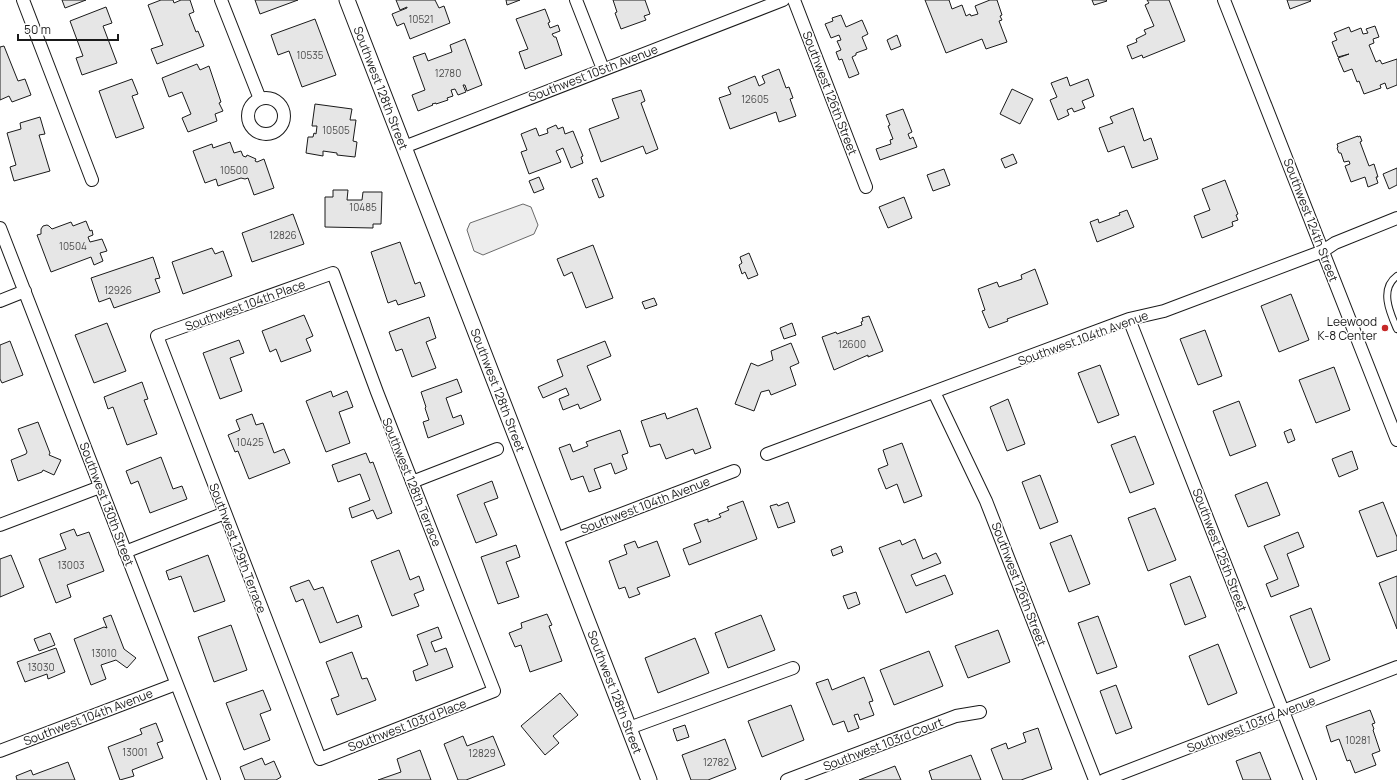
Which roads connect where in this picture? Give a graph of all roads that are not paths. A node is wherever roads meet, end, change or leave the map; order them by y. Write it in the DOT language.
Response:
graph roads {
  1 [pos="23,0"];
  2 [pos="221,0"];
  3 [pos="348,0"];
  4 [pos="576,0"];
  5 [pos="783,0"];
  6 [pos="794,0"];
  7 [pos="1224,0"];
  8 [pos="603,69"];
  9 [pos="260,99"];
  10 [pos="404,147"];
  11 [pos="92,180"];
  12 [pos="866,186"];
  13 [pos="1397,218"];
  14 [pos="0,228"];
  15 [pos="1322,251"];
  16 [pos="333,273"];
  17 [pos="1397,276"];
  18 [pos="24,291"];
  19 [pos="0,301"];
  20 [pos="1129,319"];
  21 [pos="1397,329"];
  22 [pos="157,336"];
  23 [pos="934,392"];
  24 [pos="1396,433"];
  25 [pos="497,449"];
  26 [pos="767,454"];
  27 [pos="734,471"];
  28 [pos="412,482"];
  29 [pos="100,487"];
  30 [pos="225,513"];
  31 [pos="0,525"];
  32 [pos="556,539"];
  33 [pos="125,552"];
  34 [pos="1397,667"];
  35 [pos="793,668"];
  36 [pos="176,684"];
  37 [pos="494,691"];
  38 [pos="1283,711"];
  39 [pos="980,712"];
  40 [pos="629,728"];
  41 [pos="0,751"];
  42 [pos="320,759"];
  43 [pos="214,780"];
  44 [pos="649,780"];
  45 [pos="787,780"];
  46 [pos="1095,780"];
  47 [pos="1104,780"];
  48 [pos="1310,780"];
  1 -- 11 [label="street"];
  2 -- 9 [label="street"];
  3 -- 10 [label="street, Southwest 128th Street"];
  4 -- 8 [label="street"];
  5 -- 8 [label="street, Southwest 105th Avenue"];
  6 -- 12 [label="street, Southwest 126th Street"];
  7 -- 15 [label="street, Southwest 124th Street"];
  8 -- 10 [label="street, Southwest 105th Avenue"];
  10 -- 32 [label="street, Southwest 128th Street"];
  13 -- 15 [label="street, Southwest 104th Avenue"];
  14 -- 18 [label="street, Southwest 130th Street"];
  15 -- 20 [label="street, Southwest 104th Avenue"];
  15 -- 24 [label="street, Southwest 124th Street"];
  16 -- 22 [label="street, Southwest 104th Place"];
  16 -- 28 [label="street, Southwest 128th Terrace"];
  17 -- 21 [label="lane"];
  18 -- 19 [label="street"];
  18 -- 29 [label="street, Southwest 130th Street"];
  20 -- 23 [label="street, Southwest 104th Avenue"];
  20 -- 38 [label="street, Southwest 125th Street"];
  22 -- 30 [label="street, Southwest 129th Terrace"];
  23 -- 26 [label="street, Southwest 104th Avenue"];
  23 -- 46 [label="street, Southwest 126th Street"];
  25 -- 28 [label="street"];
  27 -- 32 [label="street, Southwest 104th Avenue"];
  28 -- 37 [label="street, Southwest 128th Terrace"];
  29 -- 31 [label="street"];
  29 -- 33 [label="street, Southwest 130th Street"];
  30 -- 33 [label="street"];
  30 -- 42 [label="street, Southwest 129th Terrace"];
  32 -- 40 [label="street, Southwest 128th Street"];
  33 -- 36 [label="street, Southwest 130th Street"];
  34 -- 38 [label="street, Southwest 103rd Avenue"];
  35 -- 40 [label="street"];
  36 -- 41 [label="street, Southwest 104th Avenue"];
  36 -- 43 [label="street, Southwest 130th Street"];
  37 -- 42 [label="street, Southwest 103rd Place"];
  38 -- 47 [label="street, Southwest 103rd Avenue"];
  38 -- 48 [label="street, Southwest 125th Street"];
  39 -- 45 [label="street, Southwest 103rd Court"];
  40 -- 44 [label="street, Southwest 128th Street"];
}
